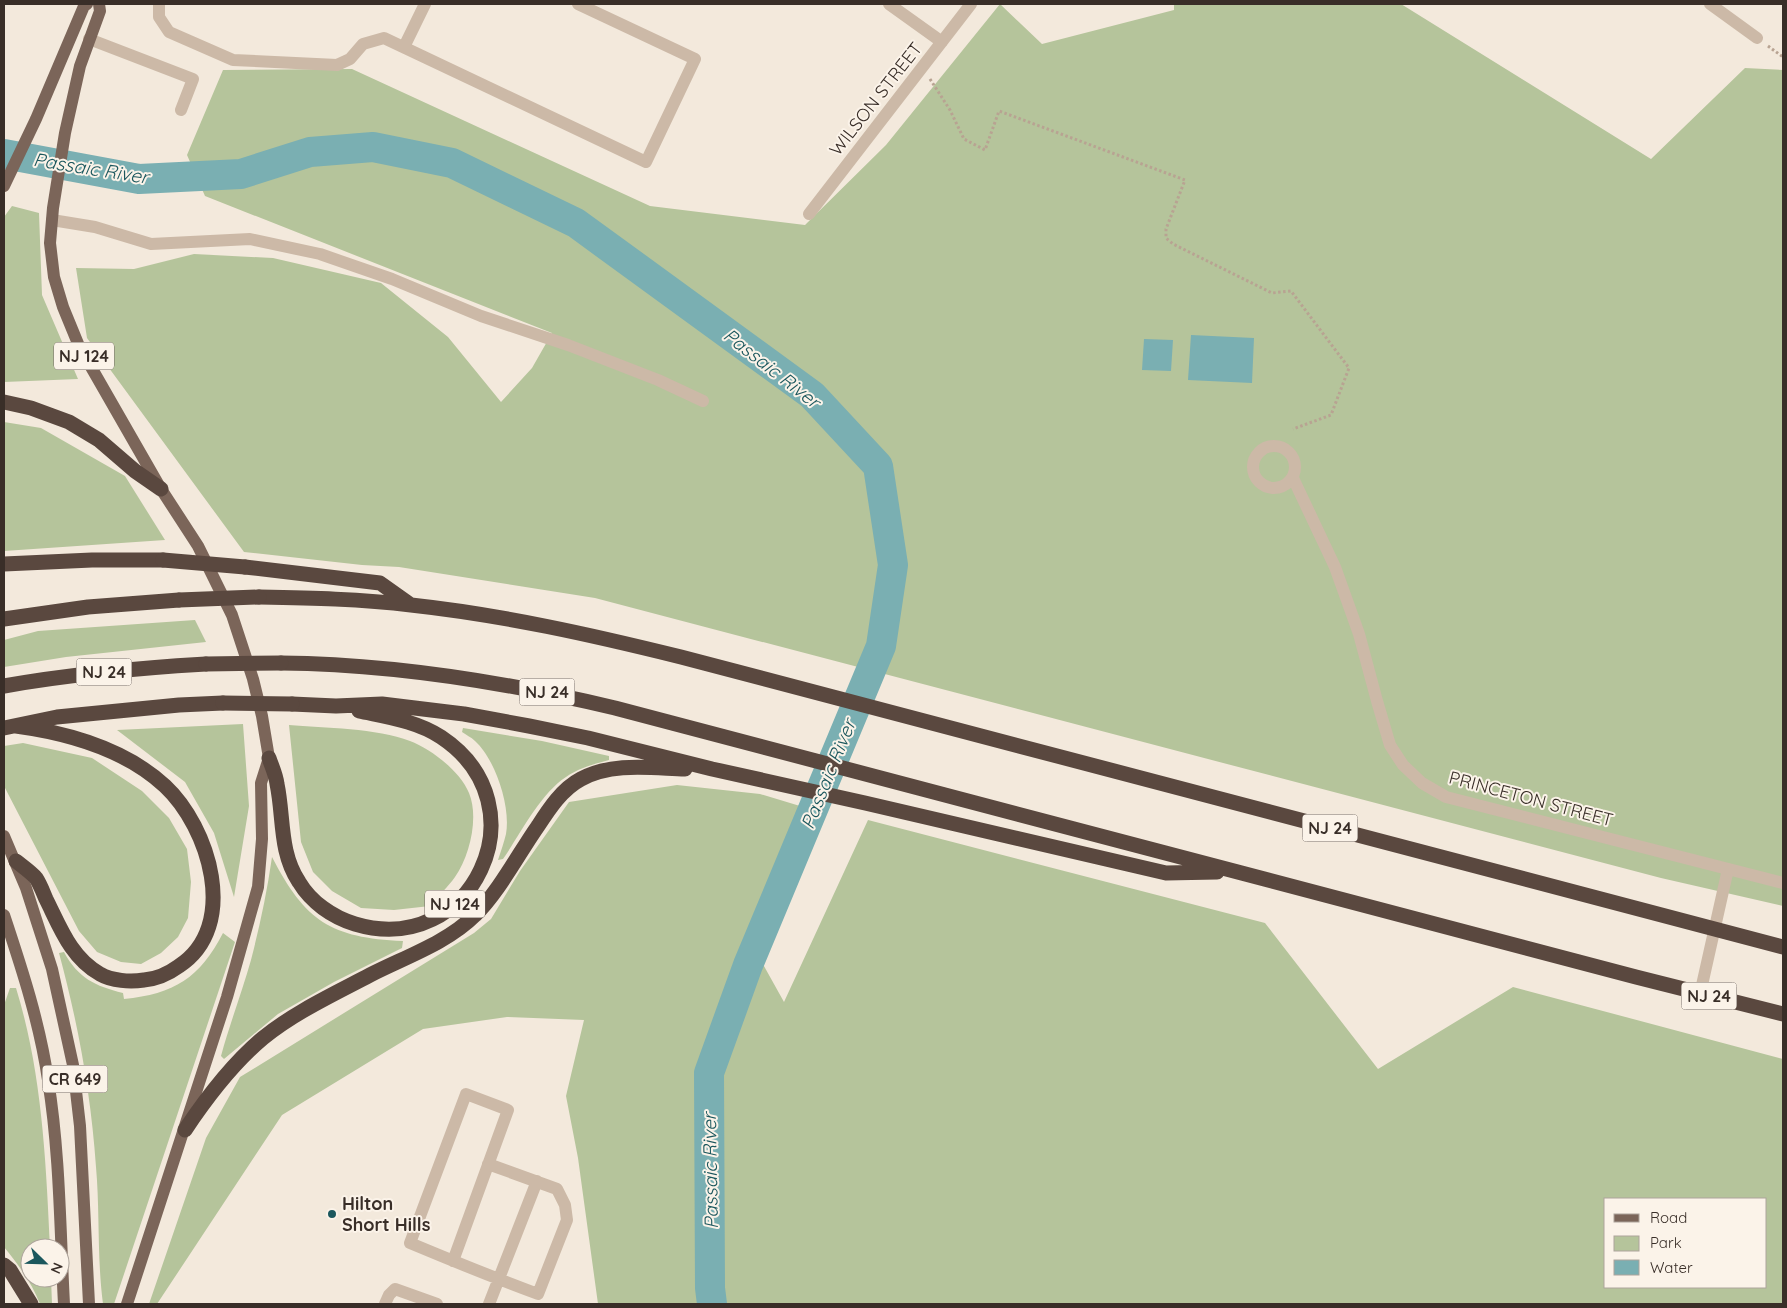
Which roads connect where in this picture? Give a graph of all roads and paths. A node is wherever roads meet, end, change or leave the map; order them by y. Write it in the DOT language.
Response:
graph roads {
  1 [pos="87,4"];
  2 [pos="99,4"];
  3 [pos="159,4"];
  4 [pos="424,4"];
  5 [pos="578,4"];
  6 [pos="889,4"];
  7 [pos="971,4"];
  8 [pos="1710,4"];
  9 [pos="1757,38"];
  10 [pos="89,39"];
  11 [pos="942,42"];
  12 [pos="404,47"];
  13 [pos="1783,57"];
  14 [pos="919,72"];
  15 [pos="181,110"];
  16 [pos="4,186"];
  17 [pos="53,214"];
  18 [pos="809,214"];
  19 [pos="703,401"];
  20 [pos="4,402"];
  21 [pos="1293,429"];
  22 [pos="1293,478"];
  23 [pos="161,489"];
  24 [pos="4,564"];
  25 [pos="411,605"];
  26 [pos="4,619"];
  27 [pos="4,686"];
  28 [pos="336,706"];
  29 [pos="10,727"];
  30 [pos="269,758"];
  31 [pos="712,769"];
  32 [pos="4,836"];
  33 [pos="16,861"];
  34 [pos="1728,869"];
  35 [pos="1236,871"];
  36 [pos="1783,883"];
  37 [pos="4,915"];
  38 [pos="1715,929"];
  39 [pos="1783,947"];
  40 [pos="1700,994"];
  41 [pos="1783,1014"];
  42 [pos="185,1130"];
  43 [pos="488,1164"];
  44 [pos="537,1181"];
  45 [pos="453,1261"];
  46 [pos="4,1265"];
  47 [pos="499,1280"];
  48 [pos="31,1304"];
  49 [pos="64,1304"];
  50 [pos="89,1304"];
  51 [pos="127,1304"];
  52 [pos="385,1304"];
  53 [pos="437,1304"];
  54 [pos="489,1304"];
  1 -- 16 [label="main road"];
  2 -- 10 [label="main road, NJ 124"];
  3 -- 12 [label="street"];
  4 -- 12 [label="street"];
  5 -- 12 [label="street"];
  6 -- 11 [label="street"];
  7 -- 11 [label="street, WILSON STREET"];
  8 -- 9 [label="street"];
  9 -- 13 [label="path"];
  10 -- 15 [label="street"];
  10 -- 17 [label="main road, NJ 124"];
  11 -- 14 [label="street, WILSON STREET"];
  14 -- 18 [label="street, WILSON STREET"];
  14 -- 21 [label="path"];
  17 -- 19 [label="street"];
  17 -- 23 [label="main road, NJ 124"];
  20 -- 23 [label="highway"];
  22 -- 34 [label="street, PRINCETON STREET"];
  23 -- 30 [label="main road, NJ 124"];
  24 -- 25 [label="highway, bridge"];
  25 -- 26 [label="highway, NJ 24, bridge"];
  25 -- 38 [label="highway, NJ 24"];
  27 -- 35 [label="highway, NJ 24, bridge"];
  28 -- 29 [label="highway, NJ 124, bridge"];
  28 -- 30 [label="highway, NJ 124"];
  28 -- 31 [label="highway"];
  29 -- 33 [label="highway"];
  30 -- 42 [label="main road"];
  31 -- 35 [label="highway"];
  31 -- 42 [label="highway"];
  32 -- 33 [label="main road, CR 649"];
  33 -- 50 [label="main road, CR 649"];
  34 -- 36 [label="street, PRINCETON STREET"];
  34 -- 38 [label="street"];
  35 -- 40 [label="highway, NJ 24"];
  37 -- 49 [label="main road, CR 649"];
  38 -- 39 [label="highway, NJ 24"];
  38 -- 40 [label="street"];
  40 -- 41 [label="highway, NJ 24"];
  42 -- 51 [label="main road"];
  43 -- 44 [label="street"];
  43 -- 45 [label="street"];
  43 -- 45 [label="street"];
  44 -- 47 [label="street"];
  44 -- 47 [label="street"];
  45 -- 47 [label="street"];
  46 -- 48 [label="highway"];
  47 -- 54 [label="street"];
  52 -- 53 [label="street"];
}
